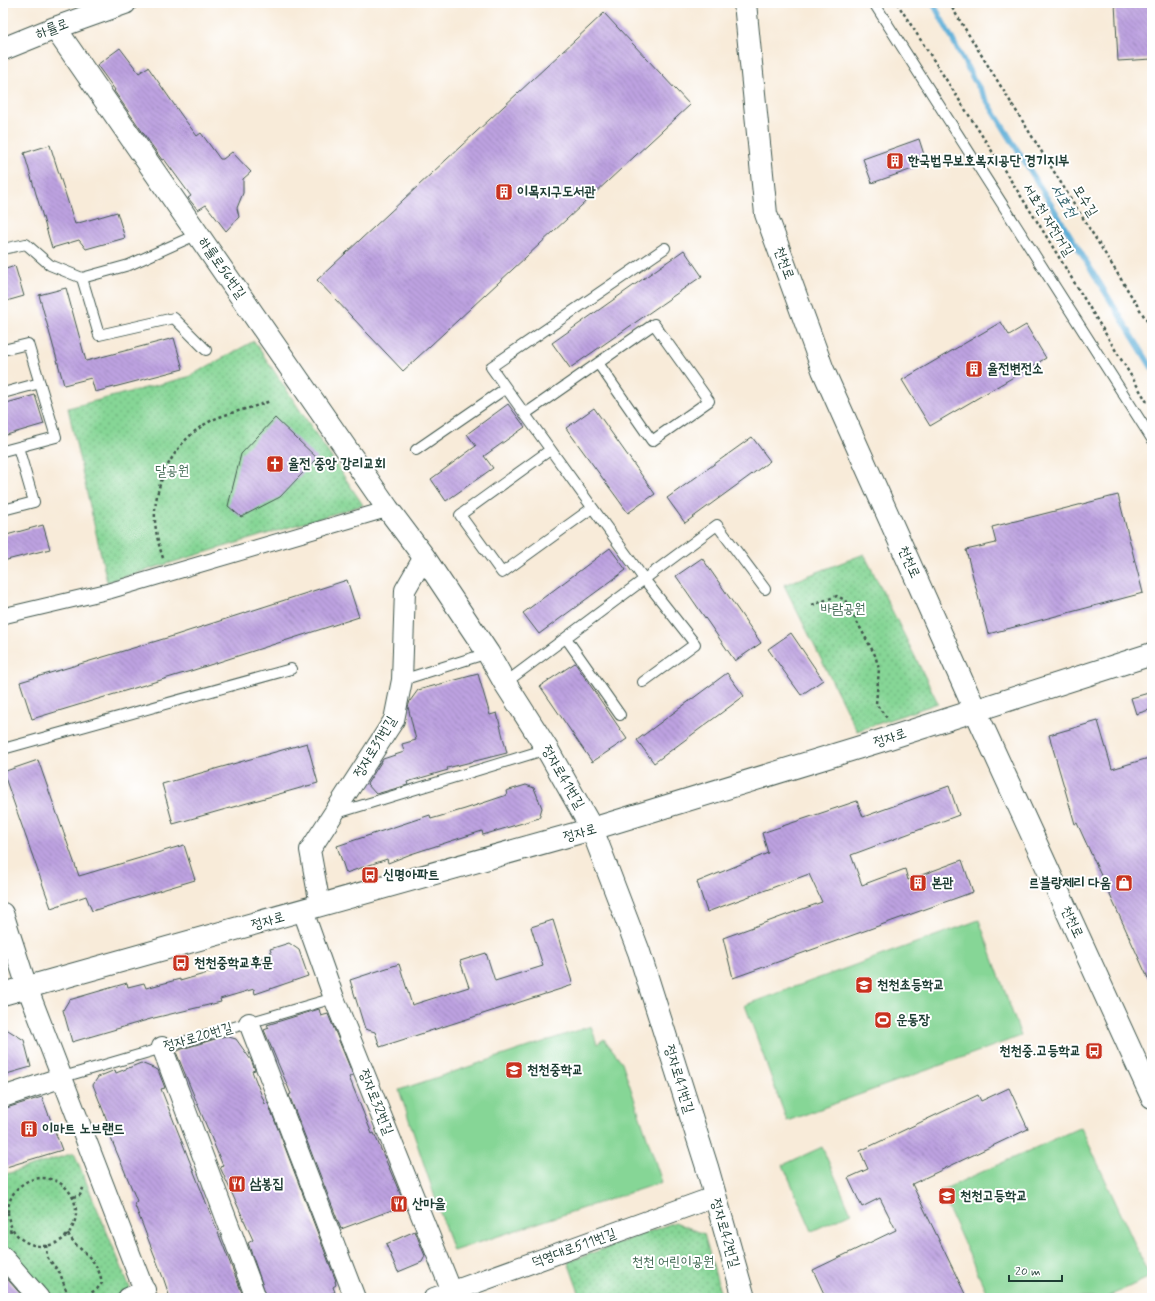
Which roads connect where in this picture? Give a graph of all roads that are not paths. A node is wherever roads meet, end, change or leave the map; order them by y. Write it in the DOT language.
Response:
graph roads {
  1 [pos="125,3"];
  2 [pos="744,3"];
  3 [pos="874,3"];
  4 [pos="55,28"];
  5 [pos="3,49"];
  6 [pos="198,234"];
  7 [pos="665,248"];
  8 [pos="3,249"];
  9 [pos="82,278"];
  10 [pos="3,350"];
  11 [pos="206,350"];
  12 [pos="598,363"];
  13 [pos="40,383"];
  14 [pos="506,388"];
  15 [pos="3,393"];
  16 [pos="525,414"];
  17 [pos="1152,439"];
  18 [pos="18,447"];
  19 [pos="416,450"];
  20 [pos="550,450"];
  21 [pos="3,451"];
  22 [pos="592,508"];
  23 [pos="388,509"];
  24 [pos="3,510"];
  25 [pos="424,557"];
  26 [pos="644,579"];
  27 [pos="765,589"];
  28 [pos="3,616"];
  29 [pos="566,638"];
  30 [pos="488,652"];
  31 [pos="1152,654"];
  32 [pos="291,669"];
  33 [pos="402,680"];
  34 [pos="505,682"];
  35 [pos="643,682"];
  36 [pos="975,710"];
  37 [pos="620,715"];
  38 [pos="3,749"];
  39 [pos="547,749"];
  40 [pos="333,814"];
  41 [pos="592,829"];
  42 [pos="311,908"];
  43 [pos="3,913"];
  44 [pos="27,988"];
  45 [pos="3,994"];
  46 [pos="334,998"];
  47 [pos="249,1023"];
  48 [pos="162,1048"];
  49 [pos="63,1077"];
  50 [pos="3,1097"];
  51 [pos="1152,1097"];
  52 [pos="707,1167"];
  53 [pos="714,1197"];
  54 [pos="3,1257"];
  55 [pos="140,1295"];
  56 [pos="443,1295"];
  57 [pos="39,1298"];
  58 [pos="256,1298"];
  59 [pos="355,1298"];
  60 [pos="744,1298"];
  1 -- 4 [label="street, 하률로"];
  2 -- 36 [label="street, 천천로"];
  3 -- 17 [label="lane"];
  4 -- 5 [label="street, 하률로"];
  4 -- 6 [label="street, 하률로56번길"];
  6 -- 9 [label="lane"];
  6 -- 23 [label="street, 하률로56번길"];
  7 -- 14 [label="lane"];
  8 -- 9 [label="lane"];
  9 -- 11 [label="lane"];
  10 -- 13 [label="lane"];
  12 -- 12 [label="lane"];
  12 -- 16 [label="lane"];
  13 -- 15 [label="lane"];
  13 -- 18 [label="lane"];
  14 -- 16 [label="lane"];
  14 -- 19 [label="lane"];
  16 -- 20 [label="lane"];
  18 -- 21 [label="lane"];
  18 -- 24 [label="lane"];
  20 -- 22 [label="lane"];
  20 -- 22 [label="lane"];
  22 -- 26 [label="lane"];
  23 -- 25 [label="street, 정자로41번길"];
  23 -- 28 [label="street"];
  25 -- 30 [label="street, 정자로41번길"];
  25 -- 33 [label="street, 정자로31번길"];
  26 -- 27 [label="lane"];
  26 -- 29 [label="lane"];
  26 -- 35 [label="lane"];
  29 -- 34 [label="lane"];
  29 -- 37 [label="lane"];
  30 -- 33 [label="lane"];
  30 -- 34 [label="street, 정자로41번길"];
  31 -- 36 [label="street, 정자로"];
  32 -- 38 [label="lane"];
  33 -- 40 [label="street, 정자로31번길"];
  34 -- 39 [label="street, 정자로41번길"];
  36 -- 41 [label="street, 정자로"];
  36 -- 51 [label="street, 천천로"];
  39 -- 40 [label="lane"];
  39 -- 41 [label="street, 정자로41번길"];
  40 -- 42 [label="street, 정자로31번길"];
  41 -- 42 [label="street, 정자로"];
  41 -- 52 [label="street, 정자로41번길"];
  42 -- 44 [label="street, 정자로"];
  42 -- 46 [label="street, 정자로32번길"];
  43 -- 44 [label="street"];
  44 -- 45 [label="street, 정자로"];
  44 -- 49 [label="street"];
  46 -- 47 [label="lane, 정자로20번길"];
  46 -- 56 [label="street, 정자로32번길"];
  47 -- 48 [label="lane, 정자로20번길"];
  47 -- 59 [label="street"];
  48 -- 49 [label="lane, 정자로20번길"];
  48 -- 58 [label="street"];
  49 -- 50 [label="street"];
  49 -- 55 [label="street"];
  52 -- 53 [label="street, 정자로42번길"];
  53 -- 56 [label="street, 덕영대로511번길"];
  53 -- 60 [label="street, 정자로42번길"];
  54 -- 57 [label="street"];
}
